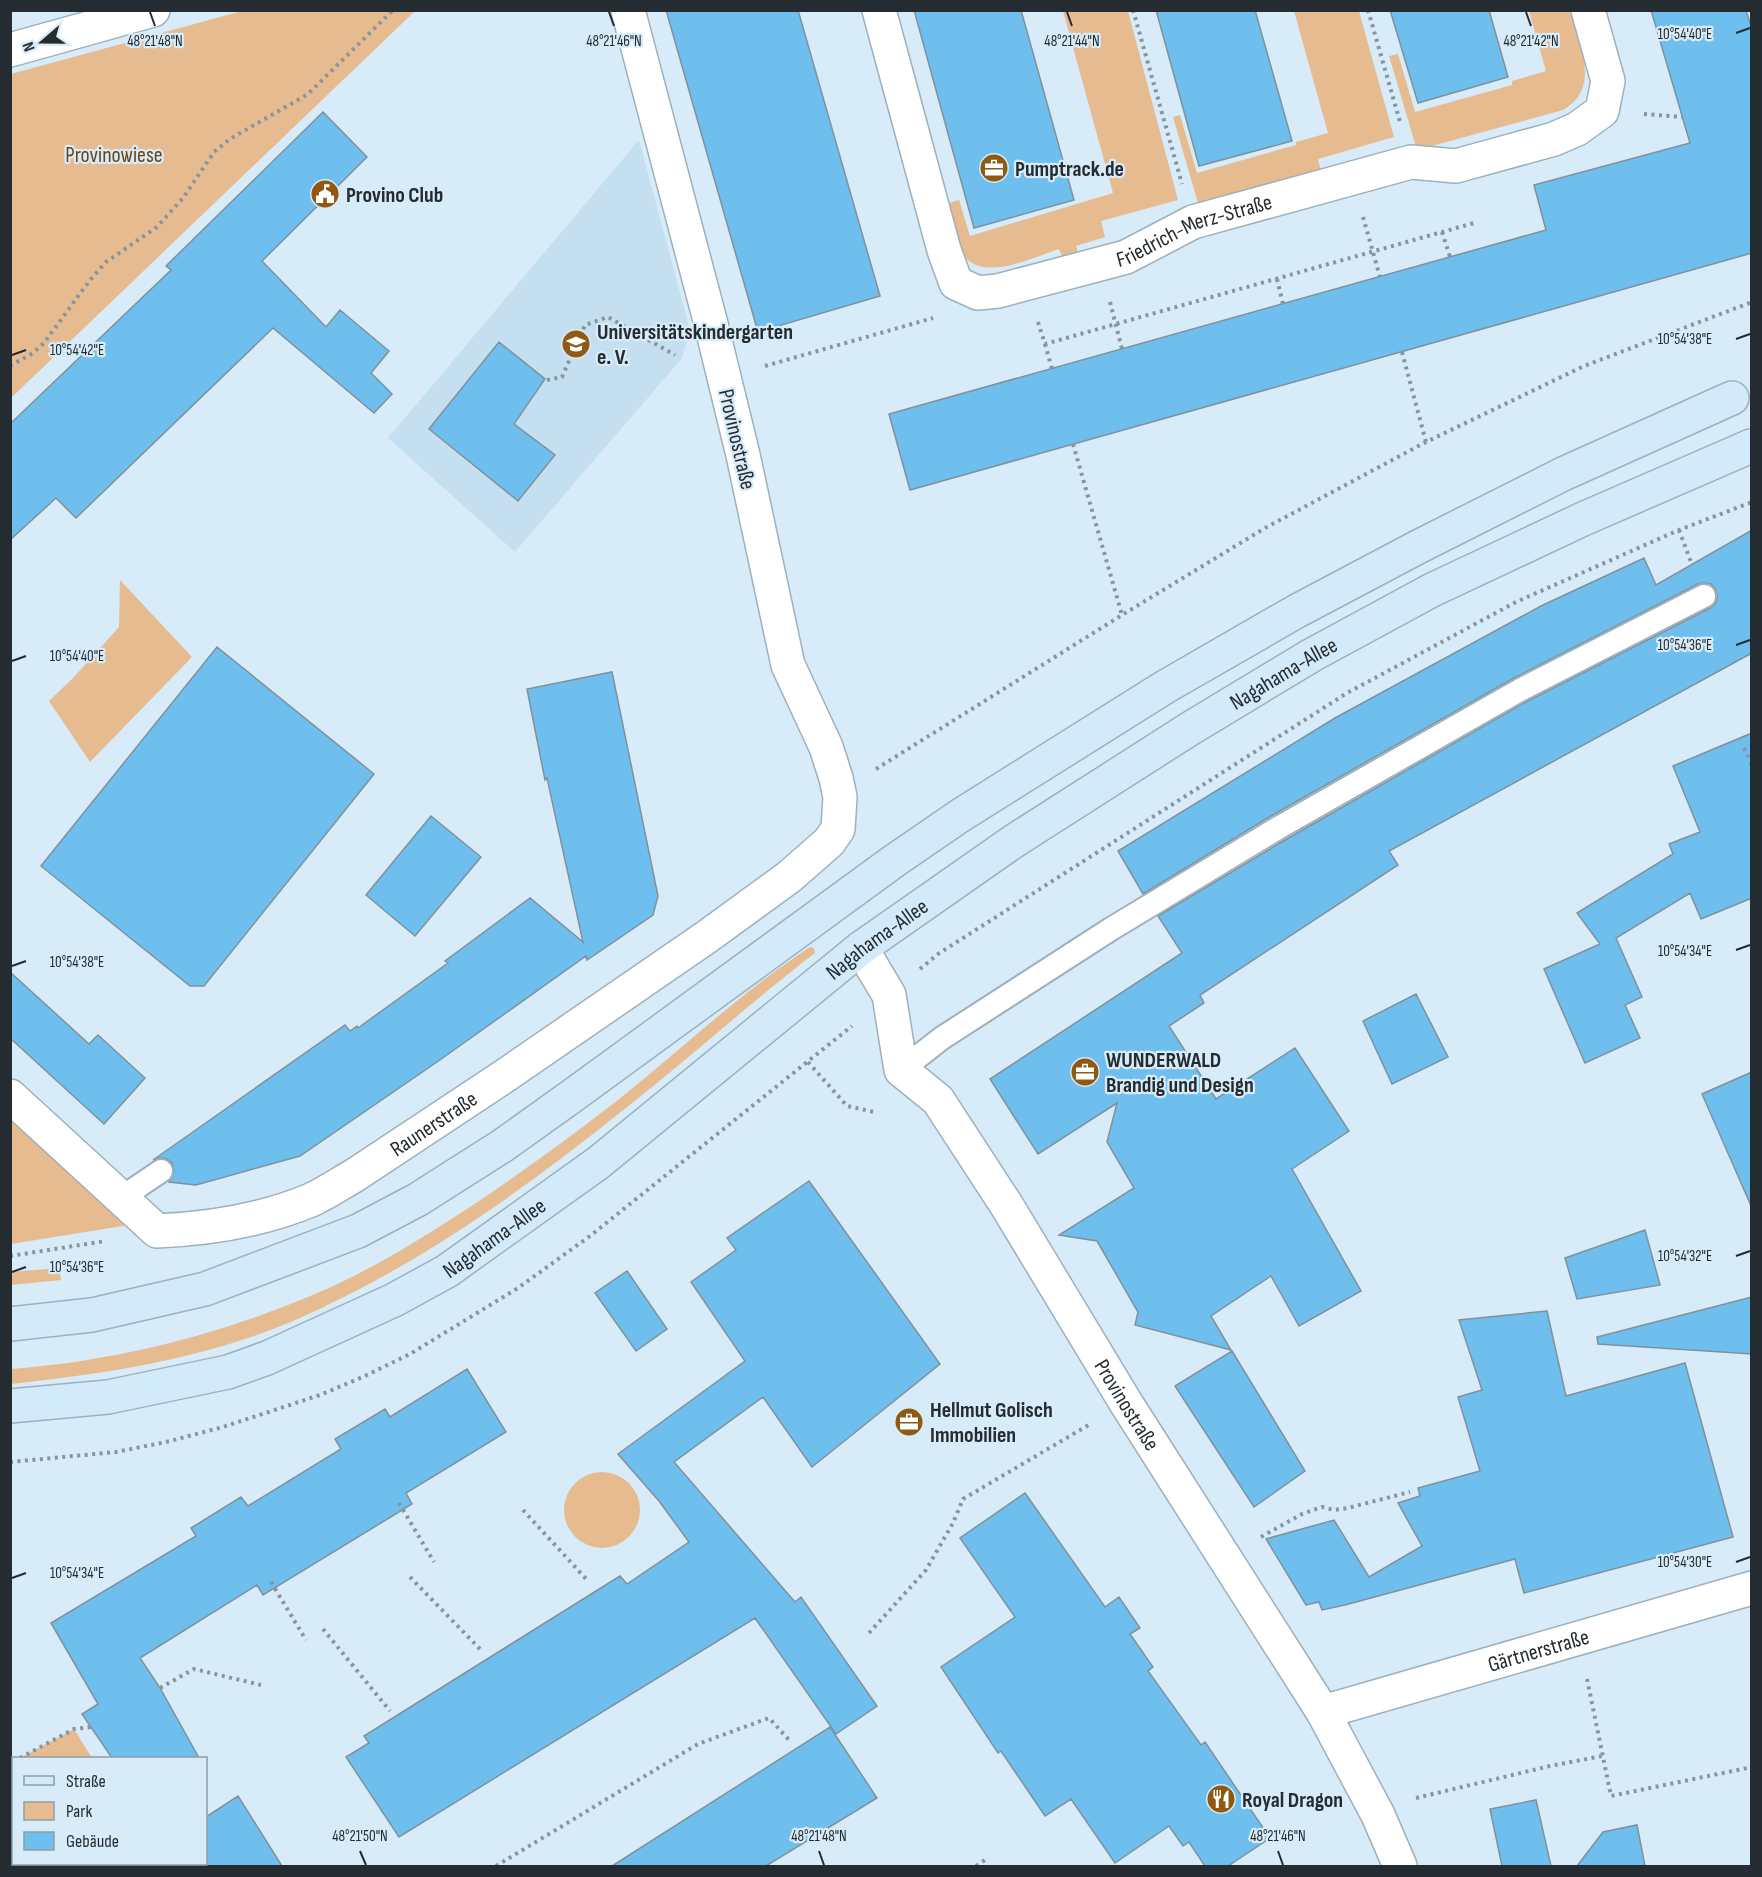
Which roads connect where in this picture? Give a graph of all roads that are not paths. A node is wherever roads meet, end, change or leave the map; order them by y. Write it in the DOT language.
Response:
graph roads {
  1 [pos="153,10"];
  2 [pos="628,10"];
  3 [pos="879,10"];
  4 [pos="1588,10"];
  5 [pos="10,50"];
  6 [pos="1732,398"];
  7 [pos="1751,446"];
  8 [pos="1704,596"];
  9 [pos="838,829"];
  10 [pos="861,948"];
  11 [pos="901,1070"];
  12 [pos="10,1096"];
  13 [pos="161,1171"];
  14 [pos="121,1198"];
  15 [pos="10,1324"];
  16 [pos="10,1406"];
  17 [pos="1752,1588"];
  18 [pos="1323,1712"];
  19 [pos="1400,1866"];
  1 -- 5 [label="street"];
  2 -- 9 [label="street, Provinostraße"];
  3 -- 4 [label="street, Friedrich-Merz-Straße"];
  6 -- 15 [label="main road, Nagahama-Allee"];
  7 -- 10 [label="main road, Nagahama-Allee"];
  8 -- 11 [label="lane"];
  9 -- 14 [label="street, Raunerstraße"];
  10 -- 11 [label="street"];
  10 -- 16 [label="main road, Nagahama-Allee"];
  11 -- 18 [label="street, Provinostraße"];
  12 -- 14 [label="street"];
  13 -- 14 [label="lane"];
  17 -- 18 [label="street, Gärtnerstraße"];
  18 -- 19 [label="street, Provinostraße"];
}
